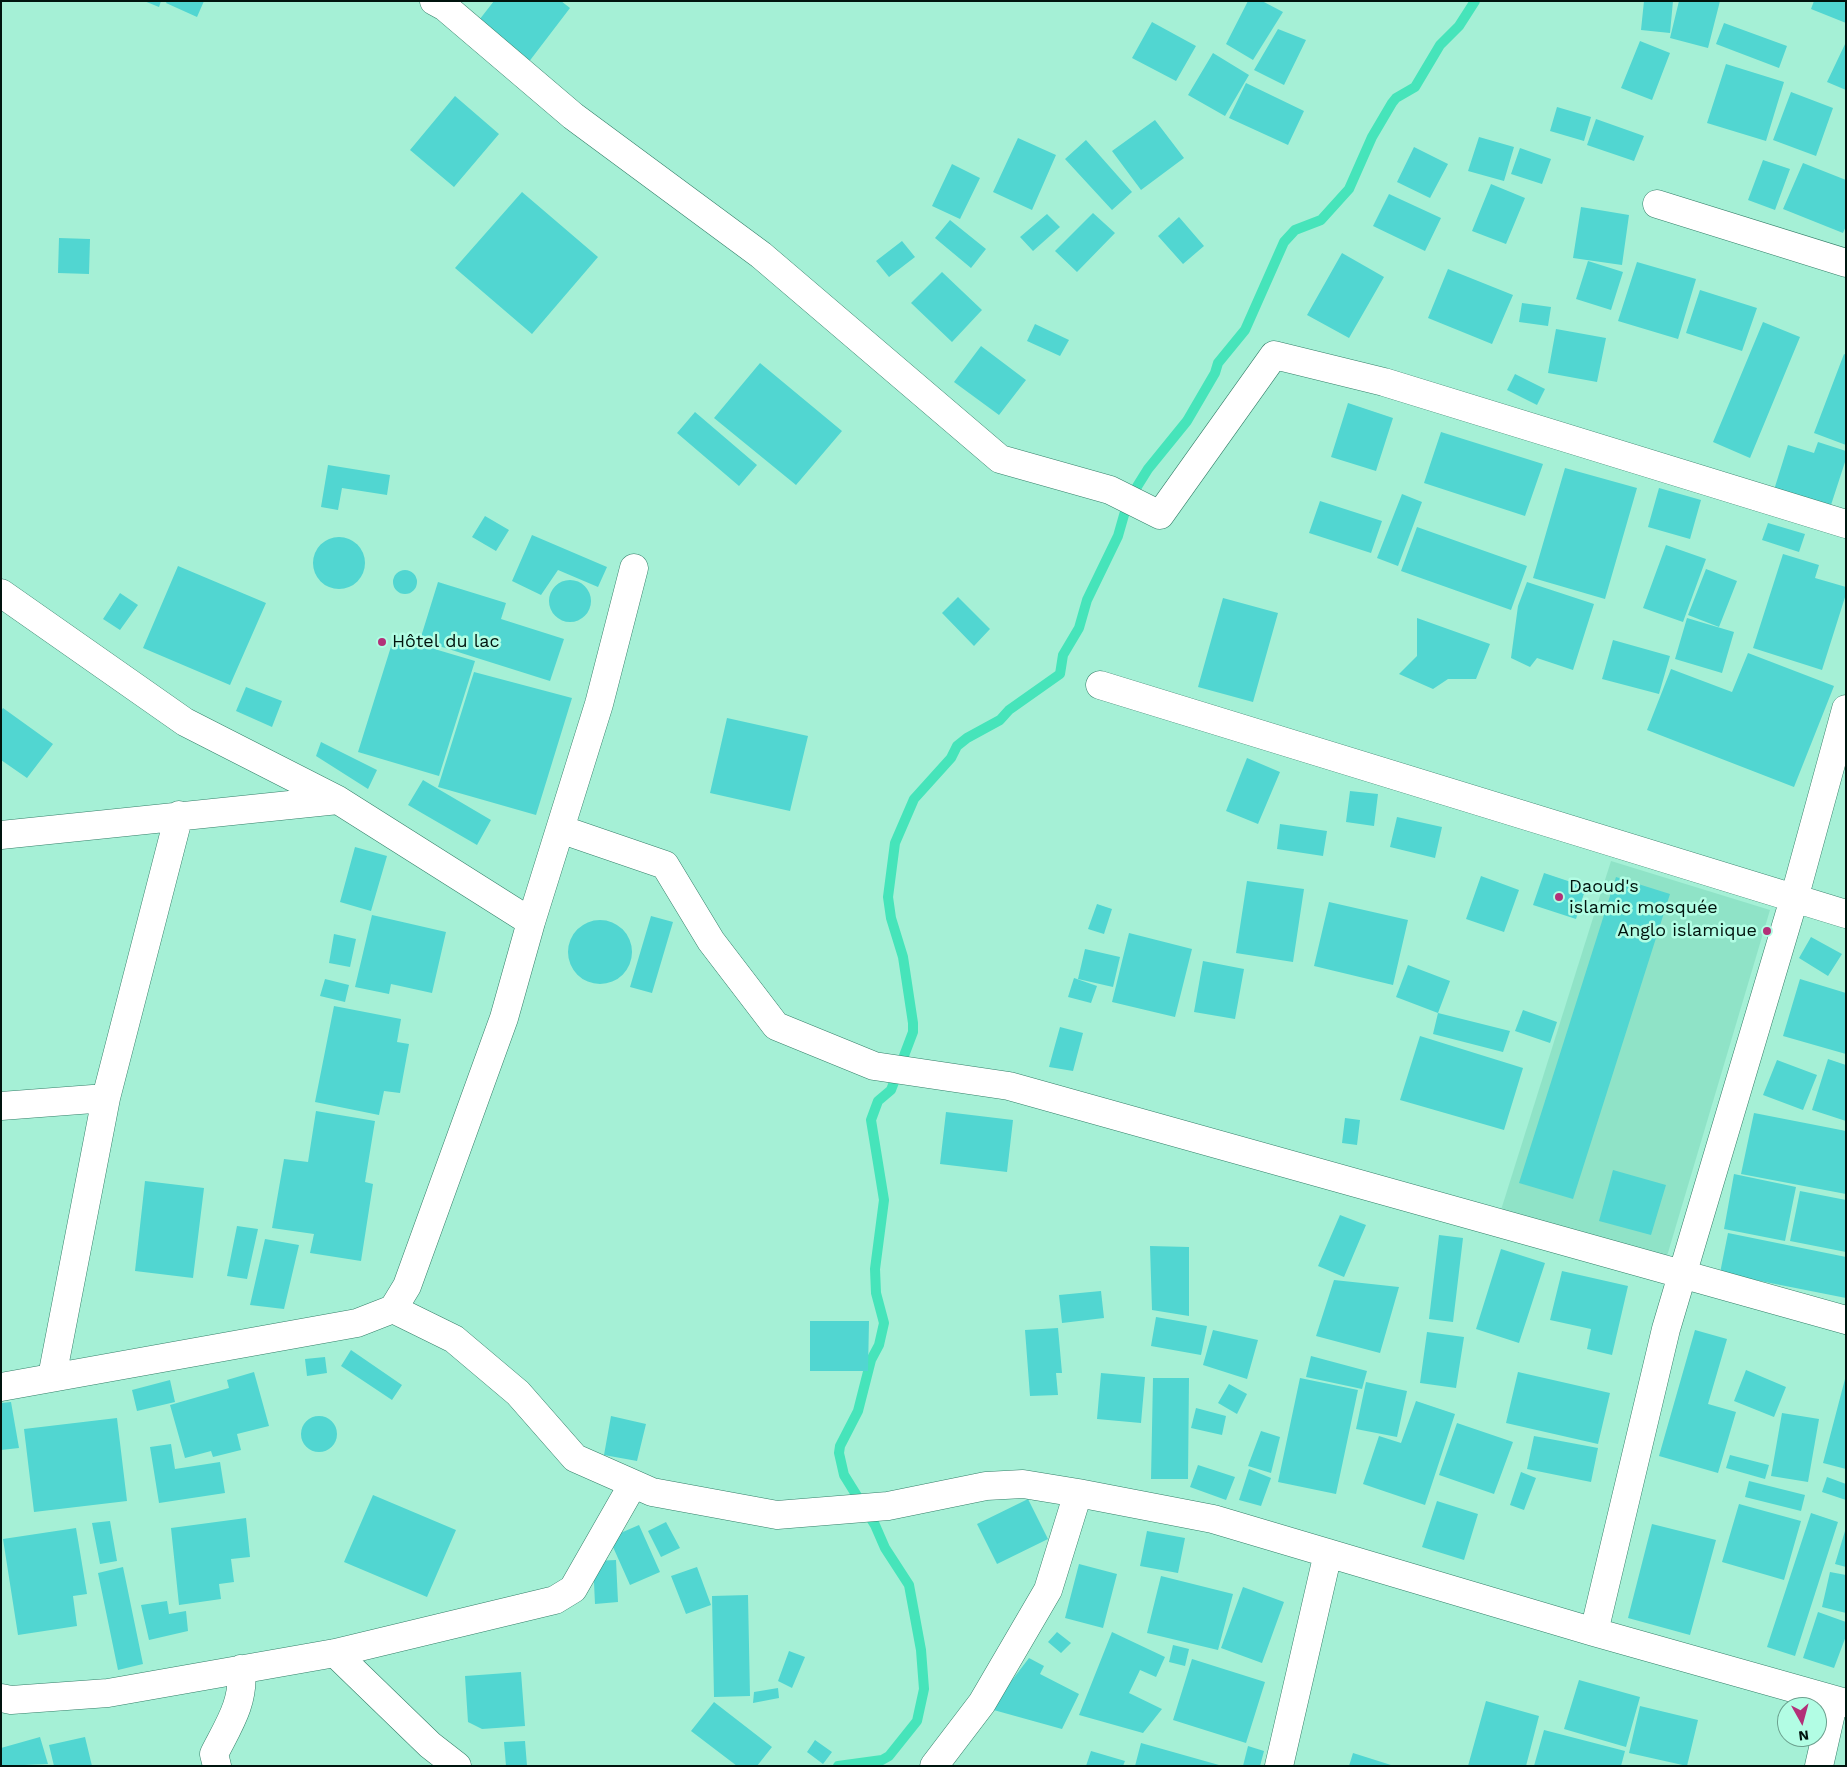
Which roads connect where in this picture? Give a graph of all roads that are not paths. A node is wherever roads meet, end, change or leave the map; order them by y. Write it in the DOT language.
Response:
graph roads {
  1 [pos="443,3"];
  2 [pos="1657,204"];
  3 [pos="1846,263"];
  4 [pos="1846,524"];
  5 [pos="634,568"];
  6 [pos="1,593"];
  7 [pos="1100,685"];
  8 [pos="1846,709"];
  9 [pos="338,800"];
  10 [pos="178,815"];
  11 [pos="560,829"];
  12 [pos="1,834"];
  13 [pos="1794,899"];
  14 [pos="1846,914"];
  15 [pos="531,922"];
  16 [pos="106,1098"];
  17 [pos="1,1106"];
  18 [pos="1682,1272"];
  19 [pos="393,1309"];
  20 [pos="1846,1320"];
  21 [pos="52,1377"];
  22 [pos="1,1387"];
  23 [pos="633,1484"];
  24 [pos="1078,1493"];
  25 [pos="1328,1553"];
  26 [pos="1594,1632"];
  27 [pos="335,1653"];
  28 [pos="241,1669"];
  29 [pos="1,1698"];
  30 [pos="1840,1702"];
  31 [pos="217,1766"];
  32 [pos="457,1766"];
  33 [pos="934,1766"];
  34 [pos="1279,1766"];
  35 [pos="1819,1766"];
  1 -- 4 [label="street"];
  2 -- 3 [label="street"];
  5 -- 11 [label="street"];
  6 -- 9 [label="street"];
  7 -- 13 [label="street"];
  8 -- 13 [label="street"];
  9 -- 10 [label="street"];
  9 -- 15 [label="street"];
  10 -- 12 [label="street"];
  10 -- 16 [label="street"];
  11 -- 15 [label="street"];
  11 -- 18 [label="street"];
  13 -- 14 [label="street"];
  13 -- 18 [label="street"];
  15 -- 19 [label="street"];
  16 -- 17 [label="street"];
  16 -- 21 [label="street"];
  18 -- 20 [label="street"];
  18 -- 26 [label="street"];
  19 -- 21 [label="street"];
  19 -- 23 [label="street"];
  21 -- 22 [label="street"];
  23 -- 24 [label="street"];
  23 -- 27 [label="street"];
  24 -- 25 [label="street"];
  24 -- 33 [label="street"];
  25 -- 26 [label="street"];
  25 -- 34 [label="street"];
  26 -- 30 [label="street"];
  27 -- 28 [label="street"];
  27 -- 32 [label="street"];
  28 -- 29 [label="street"];
  28 -- 31 [label="street"];
  30 -- 35 [label="street"];
}
